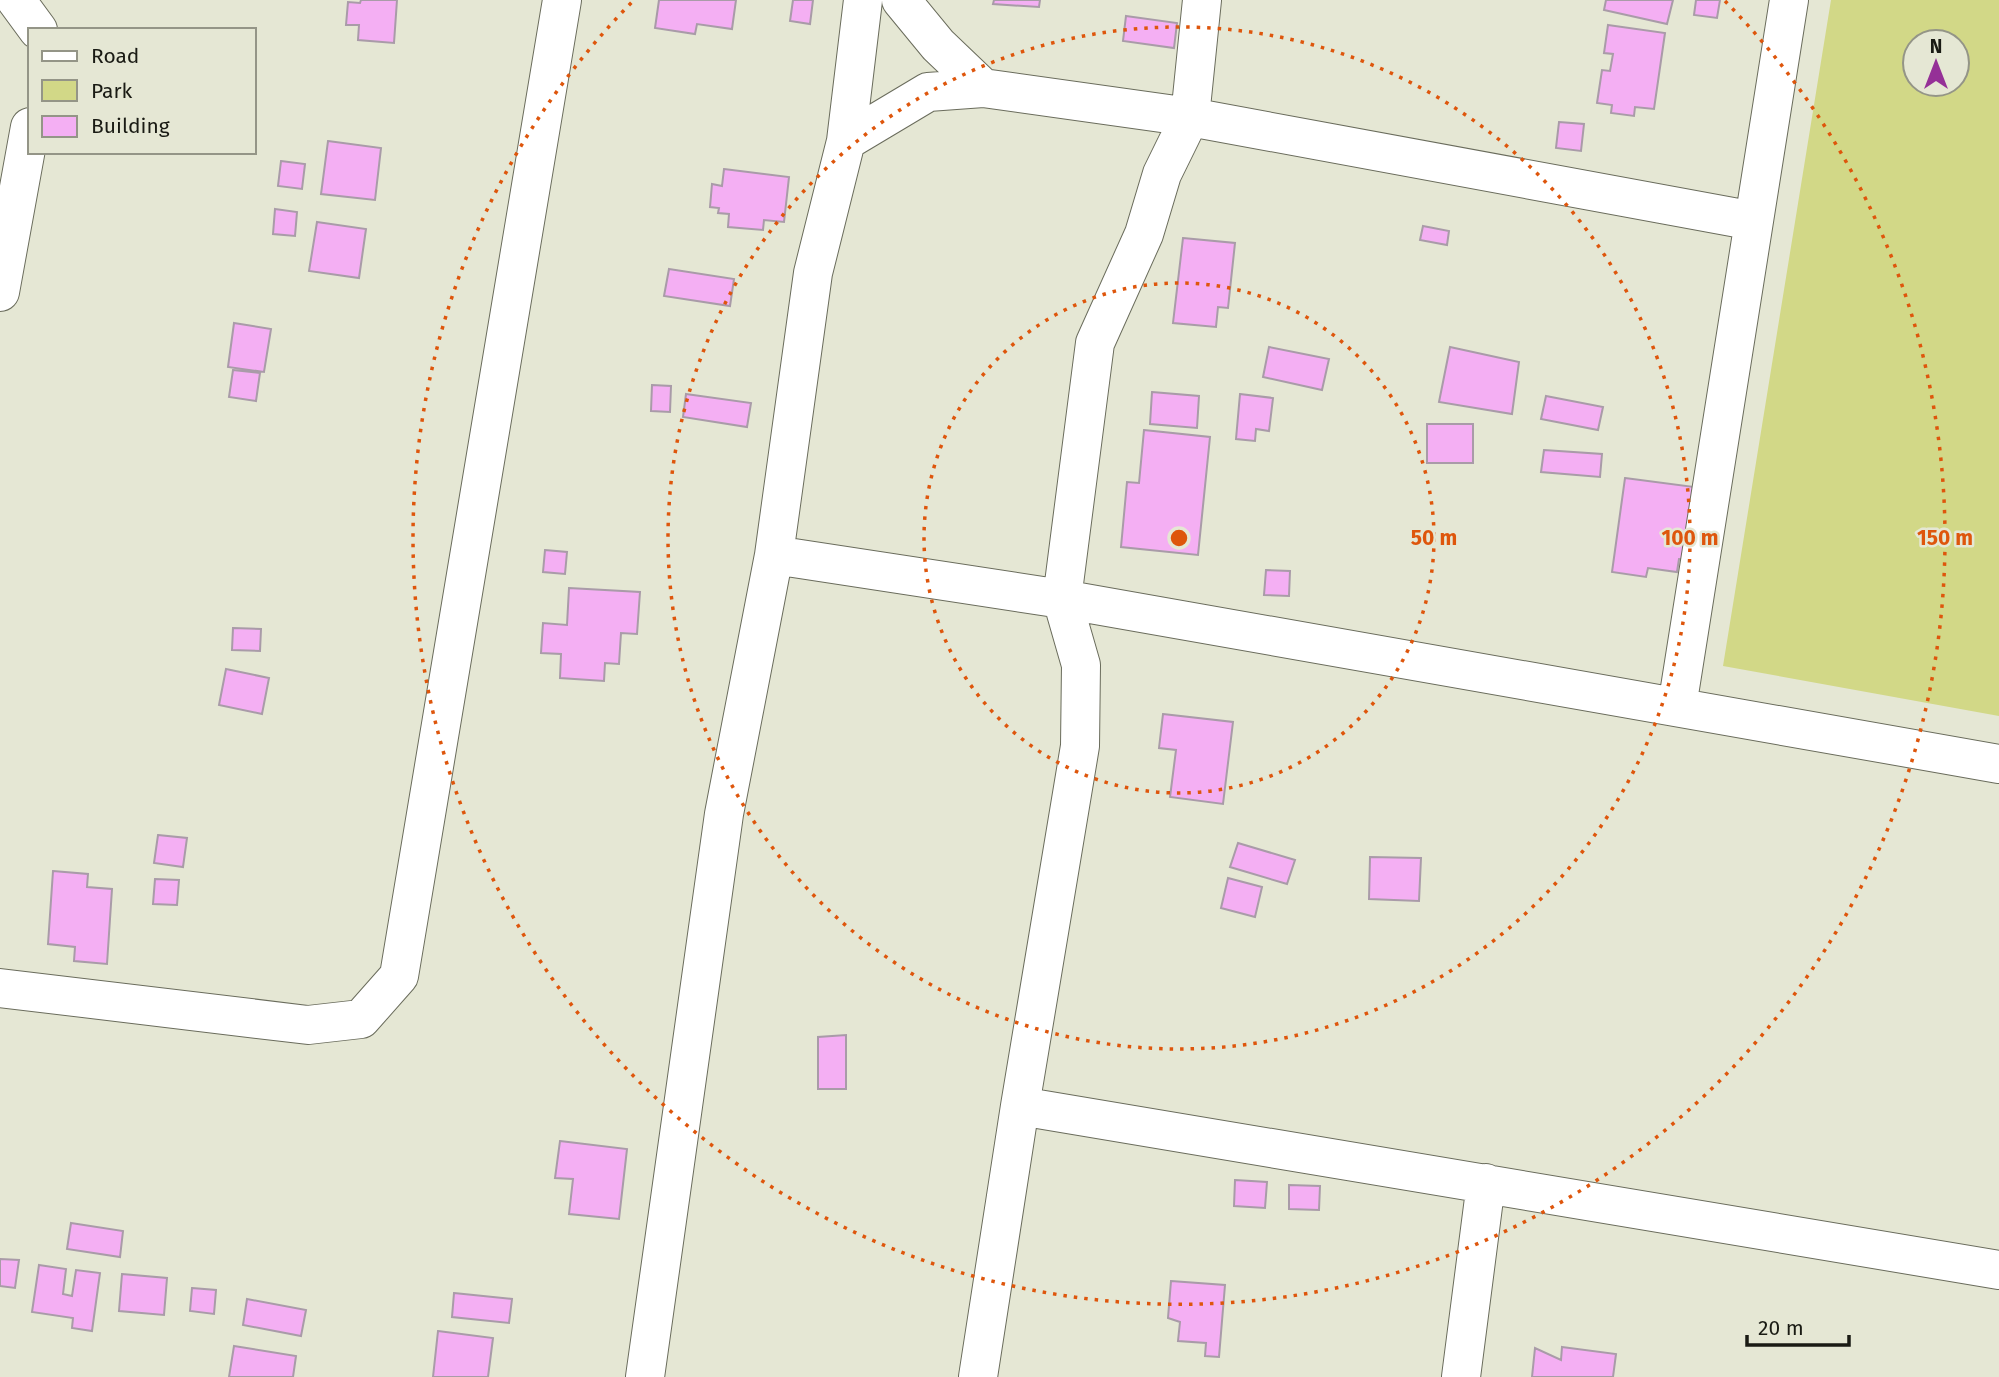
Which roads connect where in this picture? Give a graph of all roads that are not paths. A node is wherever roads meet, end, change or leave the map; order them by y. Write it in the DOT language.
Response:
graph roads {
  1 [pos="16,0"];
  2 [pos="52,0"];
  3 [pos="562,0"];
  4 [pos="863,0"];
  5 [pos="901,0"];
  6 [pos="1202,0"];
  7 [pos="1789,0"];
  8 [pos="37,28"];
  9 [pos="47,28"];
  10 [pos="984,88"];
  11 [pos="1190,117"];
  12 [pos="28,138"];
  13 [pos="846,141"];
  14 [pos="1754,221"];
  15 [pos="0,292"];
  16 [pos="774,555"];
  17 [pos="1062,599"];
  18 [pos="1677,707"];
  19 [pos="1999,764"];
  20 [pos="0,988"];
  21 [pos="1020,1106"];
  22 [pos="1486,1183"];
  23 [pos="1999,1270"];
  24 [pos="645,1377"];
  25 [pos="978,1377"];
  26 [pos="1461,1377"];
  1 -- 8 [label="street"];
  2 -- 9 [label="street"];
  3 -- 20 [label="street"];
  4 -- 13 [label="street"];
  5 -- 10 [label="street"];
  6 -- 11 [label="street"];
  7 -- 14 [label="street"];
  10 -- 11 [label="street"];
  10 -- 13 [label="street"];
  11 -- 14 [label="street"];
  11 -- 17 [label="street"];
  12 -- 15 [label="street"];
  13 -- 16 [label="street"];
  14 -- 18 [label="street"];
  16 -- 17 [label="street"];
  16 -- 24 [label="street"];
  17 -- 18 [label="street"];
  17 -- 21 [label="street"];
  18 -- 19 [label="street"];
  21 -- 22 [label="street"];
  21 -- 25 [label="street"];
  22 -- 23 [label="street"];
  22 -- 26 [label="street"];
}
